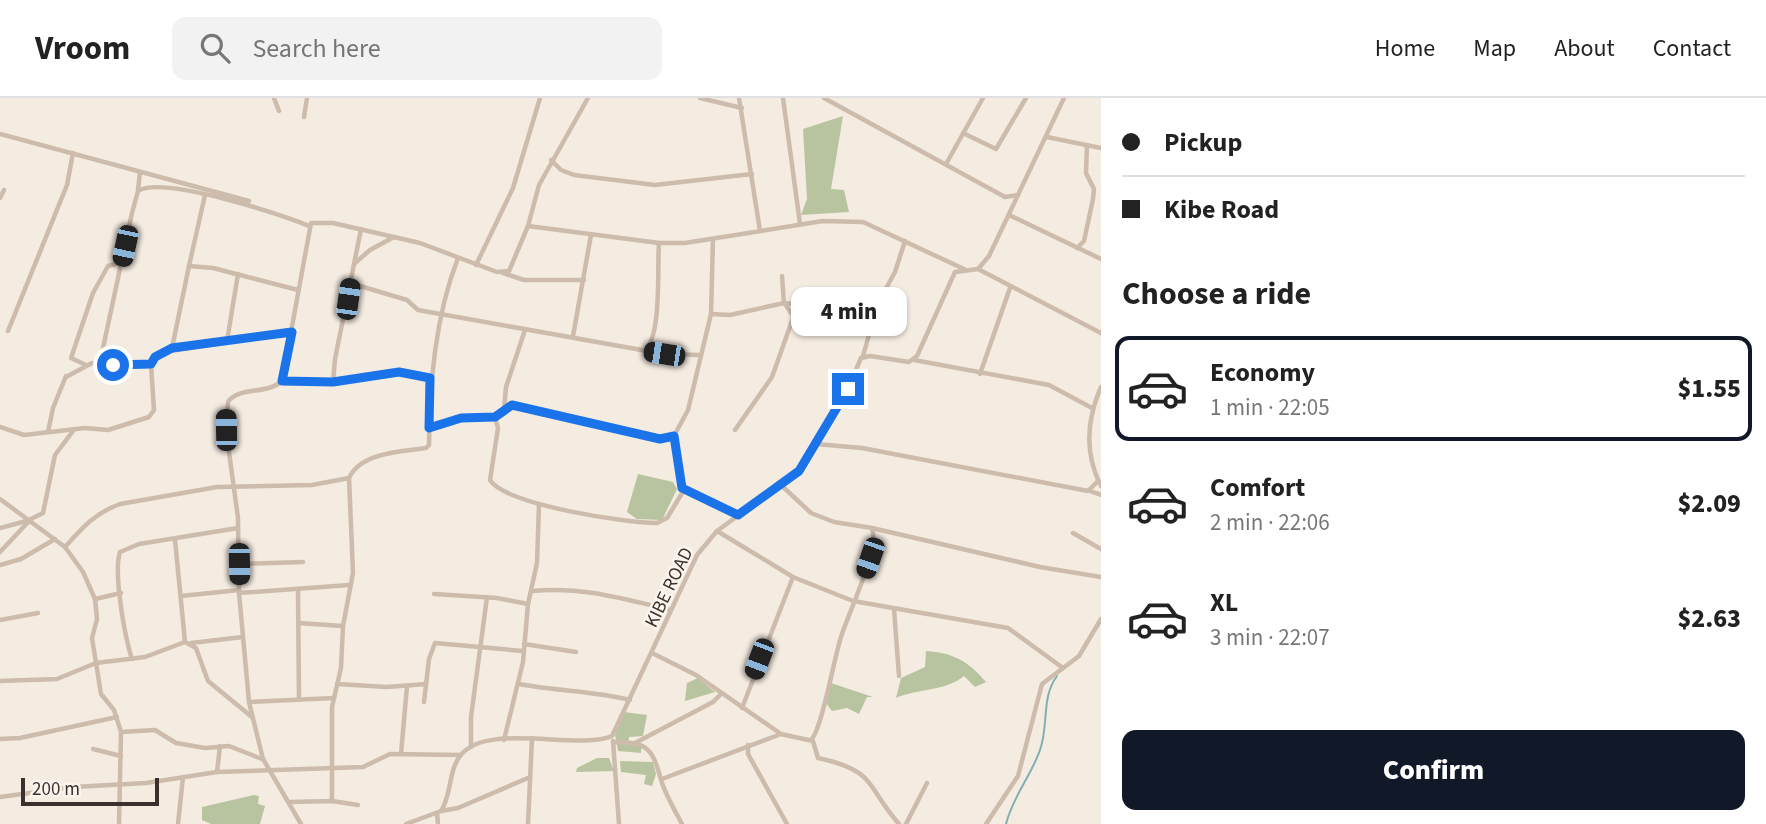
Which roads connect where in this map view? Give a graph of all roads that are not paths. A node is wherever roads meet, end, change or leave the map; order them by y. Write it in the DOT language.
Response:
graph roads {
  1 [pos="275,98"];
  2 [pos="307,98"];
  3 [pos="540,98"];
  4 [pos="588,98"];
  5 [pos="699,98"];
  6 [pos="739,98"];
  7 [pos="783,98"];
  8 [pos="824,98"];
  9 [pos="983,98"];
  10 [pos="1026,98"];
  11 [pos="1065,98"];
  12 [pos="742,108"];
  13 [pos="279,111"];
  14 [pos="304,117"];
  15 [pos="963,133"];
  16 [pos="0,134"];
  17 [pos="1047,137"];
  18 [pos="1087,145"];
  19 [pos="1101,148"];
  20 [pos="73,153"];
  21 [pos="551,160"];
  22 [pos="946,164"];
  23 [pos="140,172"];
  24 [pos="752,174"];
  25 [pos="161,177"];
  26 [pos="175,188"];
  27 [pos="1094,189"];
  28 [pos="4,190"];
  29 [pos="1101,190"];
  30 [pos="138,191"];
  31 [pos="205,195"];
  32 [pos="1018,195"];
  33 [pos="0,198"];
  34 [pos="249,201"];
  35 [pos="1009,215"];
  36 [pos="800,224"];
  37 [pos="309,226"];
  38 [pos="528,226"];
  39 [pos="361,229"];
  40 [pos="760,230"];
  41 [pos="591,235"];
  42 [pos="394,237"];
  43 [pos="713,239"];
  44 [pos="905,241"];
  45 [pos="659,243"];
  46 [pos="1077,248"];
  47 [pos="458,258"];
  48 [pos="1101,259"];
  49 [pos="121,262"];
  50 [pos="354,263"];
  51 [pos="476,265"];
  52 [pos="189,266"];
  53 [pos="965,269"];
  54 [pos="978,269"];
  55 [pos="503,273"];
  56 [pos="238,274"];
  57 [pos="782,276"];
  58 [pos="584,280"];
  59 [pos="350,283"];
  60 [pos="1010,288"];
  61 [pos="298,290"];
  62 [pos="784,303"];
  63 [pos="798,304"];
  64 [pos="443,313"];
  65 [pos="711,314"];
  66 [pos="793,314"];
  67 [pos="873,314"];
  68 [pos="720,316"];
  69 [pos="709,321"];
  70 [pos="525,330"];
  71 [pos="8,331"];
  72 [pos="292,332"];
  73 [pos="1101,333"];
  74 [pos="573,336"];
  75 [pos="227,341"];
  76 [pos="172,348"];
  77 [pos="645,350"];
  78 [pos="700,355"];
  79 [pos="863,356"];
  80 [pos="914,360"];
  81 [pos="100,362"];
  82 [pos="151,364"];
  83 [pos="86,365"];
  84 [pos="980,374"];
  85 [pos="430,378"];
  86 [pos="282,381"];
  87 [pos="333,382"];
  88 [pos="1101,387"];
  89 [pos="1093,406"];
  90 [pos="1101,407"];
  91 [pos="504,410"];
  92 [pos="495,417"];
  93 [pos="0,427"];
  94 [pos="429,428"];
  95 [pos="735,429"];
  96 [pos="74,430"];
  97 [pos="48,432"];
  98 [pos="674,436"];
  99 [pos="816,443"];
  100 [pos="349,478"];
  101 [pos="1100,483"];
  102 [pos="233,485"];
  103 [pos="781,485"];
  104 [pos="684,490"];
  105 [pos="1090,491"];
  106 [pos="1101,495"];
  107 [pos="0,499"];
  108 [pos="540,504"];
  109 [pos="738,515"];
  110 [pos="30,519"];
  111 [pos="0,528"];
  112 [pos="238,528"];
  113 [pos="872,528"];
  114 [pos="717,531"];
  115 [pos="882,531"];
  116 [pos="227,532"];
  117 [pos="1073,533"];
  118 [pos="874,536"];
  119 [pos="55,539"];
  120 [pos="238,539"];
  121 [pos="175,540"];
  122 [pos="65,547"];
  123 [pos="1101,549"];
  124 [pos="0,552"];
  125 [pos="303,562"];
  126 [pos="239,564"];
  127 [pos="0,565"];
  128 [pos="793,577"];
  129 [pos="1101,577"];
  130 [pos="349,585"];
  131 [pos="298,590"];
  132 [pos="532,591"];
  133 [pos="239,592"];
  134 [pos="121,593"];
  135 [pos="434,594"];
  136 [pos="181,596"];
  137 [pos="486,597"];
  138 [pos="94,599"];
  139 [pos="853,601"];
  140 [pos="528,604"];
  141 [pos="894,609"];
  142 [pos="671,610"];
  143 [pos="38,613"];
  144 [pos="1101,619"];
  145 [pos="0,620"];
  146 [pos="298,623"];
  147 [pos="343,626"];
  148 [pos="243,637"];
  149 [pos="524,641"];
  150 [pos="188,643"];
  151 [pos="481,647"];
  152 [pos="523,651"];
  153 [pos="576,652"];
  154 [pos="652,653"];
  155 [pos="132,659"];
  156 [pos="96,663"];
  157 [pos="1063,668"];
  158 [pos="900,676"];
  159 [pos="0,681"];
  160 [pos="337,684"];
  161 [pos="426,684"];
  162 [pos="519,684"];
  163 [pos="407,686"];
  164 [pos="721,694"];
  165 [pos="334,698"];
  166 [pos="744,699"];
  167 [pos="299,700"];
  168 [pos="630,700"];
  169 [pos="732,701"];
  170 [pos="249,702"];
  171 [pos="424,702"];
  172 [pos="742,708"];
  173 [pos="117,717"];
  174 [pos="252,717"];
  175 [pos="772,728"];
  176 [pos="121,732"];
  177 [pos="781,734"];
  178 [pos="770,737"];
  179 [pos="532,738"];
  180 [pos="0,739"];
  181 [pos="613,739"];
  182 [pos="504,740"];
  183 [pos="810,740"];
  184 [pos="635,743"];
  185 [pos="748,744"];
  186 [pos="220,746"];
  187 [pos="471,747"];
  188 [pos="93,750"];
  189 [pos="401,754"];
  190 [pos="461,755"];
  191 [pos="121,756"];
  192 [pos="263,759"];
  193 [pos="331,767"];
  194 [pos="272,771"];
  195 [pos="217,772"];
  196 [pos="183,777"];
  197 [pos="528,778"];
  198 [pos="662,779"];
  199 [pos="927,783"];
  200 [pos="119,785"];
  201 [pos="0,797"];
  202 [pos="332,801"];
  203 [pos="290,802"];
  204 [pos="358,805"];
  205 [pos="439,812"];
  206 [pos="119,824"];
  207 [pos="178,824"];
  208 [pos="301,824"];
  209 [pos="406,824"];
  210 [pos="438,824"];
  211 [pos="527,824"];
  212 [pos="619,824"];
  213 [pos="682,824"];
  214 [pos="788,824"];
  215 [pos="899,824"];
  216 [pos="906,824"];
  217 [pos="986,824"];
  1 -- 13 [label="street"];
  2 -- 14 [label="street"];
  3 -- 51 [label="street"];
  4 -- 21 [label="street"];
  5 -- 12 [label="street"];
  6 -- 12 [label="street"];
  7 -- 36 [label="street"];
  8 -- 22 [label="street"];
  9 -- 15 [label="street"];
  10 -- 15 [label="street"];
  11 -- 17 [label="street"];
  12 -- 24 [label="street"];
  15 -- 22 [label="street"];
  16 -- 20 [label="street"];
  17 -- 18 [label="street"];
  17 -- 32 [label="street"];
  18 -- 19 [label="street"];
  18 -- 27 [label="street"];
  20 -- 23 [label="street"];
  20 -- 71 [label="street"];
  21 -- 24 [label="street"];
  21 -- 38 [label="street"];
  22 -- 32 [label="street"];
  23 -- 25 [label="street"];
  23 -- 30 [label="street"];
  24 -- 40 [label="street"];
  25 -- 26 [label="street"];
  25 -- 34 [label="street"];
  26 -- 30 [label="street"];
  26 -- 31 [label="street"];
  27 -- 29 [label="street"];
  27 -- 46 [label="street"];
  28 -- 33 [label="street"];
  30 -- 49 [label="street"];
  31 -- 37 [label="street"];
  31 -- 52 [label="street"];
  32 -- 35 [label="street"];
  35 -- 46 [label="street"];
  35 -- 54 [label="street"];
  36 -- 40 [label="street"];
  36 -- 44 [label="street"];
  37 -- 39 [label="street"];
  37 -- 61 [label="street"];
  38 -- 41 [label="street"];
  38 -- 55 [label="street"];
  39 -- 42 [label="street"];
  39 -- 50 [label="street"];
  40 -- 43 [label="street"];
  41 -- 45 [label="street"];
  41 -- 58 [label="street"];
  42 -- 47 [label="street"];
  42 -- 50 [label="street"];
  43 -- 45 [label="street"];
  43 -- 65 [label="street"];
  44 -- 53 [label="street"];
  44 -- 67 [label="street, KIBE ROAD"];
  45 -- 77 [label="street"];
  46 -- 48 [label="street"];
  47 -- 51 [label="street"];
  47 -- 64 [label="street"];
  49 -- 81 [label="street"];
  49 -- 83 [label="street"];
  50 -- 59 [label="street"];
  51 -- 55 [label="street"];
  52 -- 56 [label="street"];
  52 -- 76 [label="street"];
  53 -- 54 [label="street"];
  53 -- 80 [label="street"];
  54 -- 60 [label="street"];
  55 -- 58 [label="street"];
  56 -- 61 [label="street"];
  56 -- 75 [label="street"];
  57 -- 62 [label="street"];
  58 -- 74 [label="street"];
  59 -- 64 [label="street"];
  59 -- 87 [label="street"];
  60 -- 73 [label="street"];
  60 -- 84 [label="street"];
  61 -- 72 [label="street"];
  62 -- 63 [label="street"];
  62 -- 66 [label="street"];
  62 -- 68 [label="street"];
  63 -- 66 [label="street"];
  63 -- 67 [label="street"];
  64 -- 70 [label="street"];
  64 -- 85 [label="street"];
  65 -- 68 [label="street"];
  65 -- 69 [label="street"];
  66 -- 95 [label="street"];
  67 -- 79 [label="street, KIBE ROAD"];
  68 -- 69 [label="street"];
  69 -- 78 [label="street"];
  70 -- 74 [label="street"];
  70 -- 91 [label="street"];
  72 -- 75 [label="street"];
  72 -- 86 [label="street"];
  74 -- 77 [label="street"];
  75 -- 76 [label="street"];
  76 -- 82 [label="street"];
  77 -- 78 [label="street"];
  78 -- 98 [label="street"];
  79 -- 80 [label="street"];
  79 -- 99 [label="street, KIBE ROAD"];
  80 -- 84 [label="street"];
  81 -- 82 [label="street"];
  81 -- 83 [label="street"];
  82 -- 96 [label="street"];
  83 -- 97 [label="street"];
  84 -- 89 [label="street"];
  85 -- 87 [label="street"];
  85 -- 94 [label="street"];
  86 -- 87 [label="street"];
  86 -- 102 [label="street"];
  88 -- 89 [label="street"];
  89 -- 90 [label="street"];
  89 -- 101 [label="street"];
  91 -- 92 [label="street"];
  91 -- 98 [label="street"];
  92 -- 94 [label="street"];
  92 -- 108 [label="street"];
  93 -- 97 [label="street"];
  94 -- 100 [label="street"];
  96 -- 97 [label="street"];
  96 -- 110 [label="street"];
  98 -- 104 [label="street"];
  99 -- 103 [label="street, KIBE ROAD"];
  99 -- 105 [label="street"];
  100 -- 102 [label="street"];
  100 -- 130 [label="street"];
  101 -- 105 [label="street"];
  102 -- 112 [label="street"];
  102 -- 122 [label="street"];
  103 -- 109 [label="street, KIBE ROAD"];
  103 -- 113 [label="street"];
  104 -- 108 [label="street"];
  104 -- 109 [label="street"];
  105 -- 106 [label="street"];
  107 -- 110 [label="street"];
  108 -- 132 [label="street"];
  109 -- 114 [label="street, KIBE ROAD"];
  110 -- 111 [label="street"];
  110 -- 119 [label="street"];
  110 -- 124 [label="street"];
  112 -- 116 [label="street"];
  112 -- 120 [label="street"];
  113 -- 115 [label="street"];
  113 -- 118 [label="street"];
  114 -- 128 [label="street"];
  114 -- 142 [label="street, KIBE ROAD"];
  115 -- 118 [label="street"];
  115 -- 129 [label="street"];
  116 -- 120 [label="street"];
  116 -- 121 [label="street"];
  117 -- 123 [label="street"];
  118 -- 139 [label="street"];
  119 -- 122 [label="street"];
  119 -- 127 [label="street"];
  120 -- 126 [label="street"];
  121 -- 134 [label="street"];
  121 -- 136 [label="street"];
  122 -- 138 [label="street"];
  125 -- 126 [label="street"];
  126 -- 133 [label="street"];
  128 -- 139 [label="street"];
  128 -- 166 [label="street"];
  130 -- 131 [label="street"];
  130 -- 147 [label="street"];
  131 -- 133 [label="street"];
  131 -- 146 [label="street"];
  132 -- 140 [label="street"];
  132 -- 142 [label="street"];
  133 -- 136 [label="street"];
  133 -- 148 [label="street"];
  134 -- 138 [label="street"];
  134 -- 155 [label="street"];
  135 -- 137 [label="street"];
  136 -- 150 [label="street"];
  137 -- 140 [label="street"];
  137 -- 151 [label="street"];
  138 -- 156 [label="street"];
  139 -- 141 [label="street"];
  139 -- 183 [label="street"];
  140 -- 149 [label="street"];
  141 -- 157 [label="street"];
  141 -- 158 [label="street"];
  142 -- 154 [label="street, KIBE ROAD"];
  143 -- 145 [label="street"];
  144 -- 157 [label="street"];
  146 -- 147 [label="street"];
  146 -- 167 [label="street"];
  147 -- 160 [label="street"];
  148 -- 150 [label="street"];
  148 -- 170 [label="street"];
  149 -- 152 [label="street"];
  149 -- 153 [label="street"];
  150 -- 155 [label="street"];
  150 -- 174 [label="street"];
  151 -- 152 [label="street"];
  151 -- 161 [label="street"];
  151 -- 187 [label="street"];
  152 -- 162 [label="street"];
  154 -- 164 [label="street"];
  154 -- 168 [label="street, KIBE ROAD"];
  155 -- 156 [label="street"];
  156 -- 159 [label="street"];
  156 -- 173 [label="street"];
  157 -- 217 [label="street"];
  160 -- 163 [label="street"];
  160 -- 165 [label="street"];
  161 -- 163 [label="street"];
  161 -- 171 [label="street"];
  162 -- 168 [label="street"];
  162 -- 182 [label="street"];
  163 -- 189 [label="street"];
  164 -- 169 [label="street"];
  164 -- 184 [label="street"];
  165 -- 167 [label="street"];
  165 -- 193 [label="street"];
  166 -- 169 [label="street"];
  166 -- 172 [label="street"];
  167 -- 170 [label="street"];
  168 -- 181 [label="street, KIBE ROAD"];
  169 -- 172 [label="street"];
  170 -- 174 [label="street"];
  172 -- 175 [label="street"];
  173 -- 176 [label="street"];
  173 -- 180 [label="street"];
  174 -- 192 [label="street"];
  175 -- 177 [label="street"];
  175 -- 178 [label="street"];
  176 -- 186 [label="street"];
  176 -- 191 [label="street"];
  177 -- 178 [label="street"];
  177 -- 183 [label="street"];
  178 -- 185 [label="street"];
  179 -- 181 [label="street"];
  179 -- 182 [label="street"];
  179 -- 197 [label="street"];
  181 -- 184 [label="street"];
  181 -- 212 [label="street"];
  182 -- 187 [label="street"];
  183 -- 215 [label="street"];
  184 -- 198 [label="street"];
  185 -- 198 [label="street"];
  185 -- 214 [label="street"];
  186 -- 192 [label="street"];
  186 -- 195 [label="street"];
  187 -- 190 [label="street"];
  188 -- 191 [label="street"];
  189 -- 190 [label="street"];
  189 -- 193 [label="street"];
  190 -- 205 [label="street"];
  191 -- 200 [label="street"];
  192 -- 194 [label="street"];
  193 -- 194 [label="street"];
  193 -- 202 [label="street"];
  194 -- 195 [label="street"];
  194 -- 203 [label="street"];
  195 -- 196 [label="street"];
  196 -- 200 [label="street"];
  196 -- 207 [label="street"];
  197 -- 205 [label="street"];
  197 -- 211 [label="street"];
  198 -- 213 [label="street"];
  199 -- 216 [label="street"];
  200 -- 201 [label="street"];
  200 -- 206 [label="street"];
  202 -- 203 [label="street"];
  202 -- 204 [label="street"];
  203 -- 208 [label="street"];
  205 -- 209 [label="street"];
  205 -- 210 [label="street"];
}
